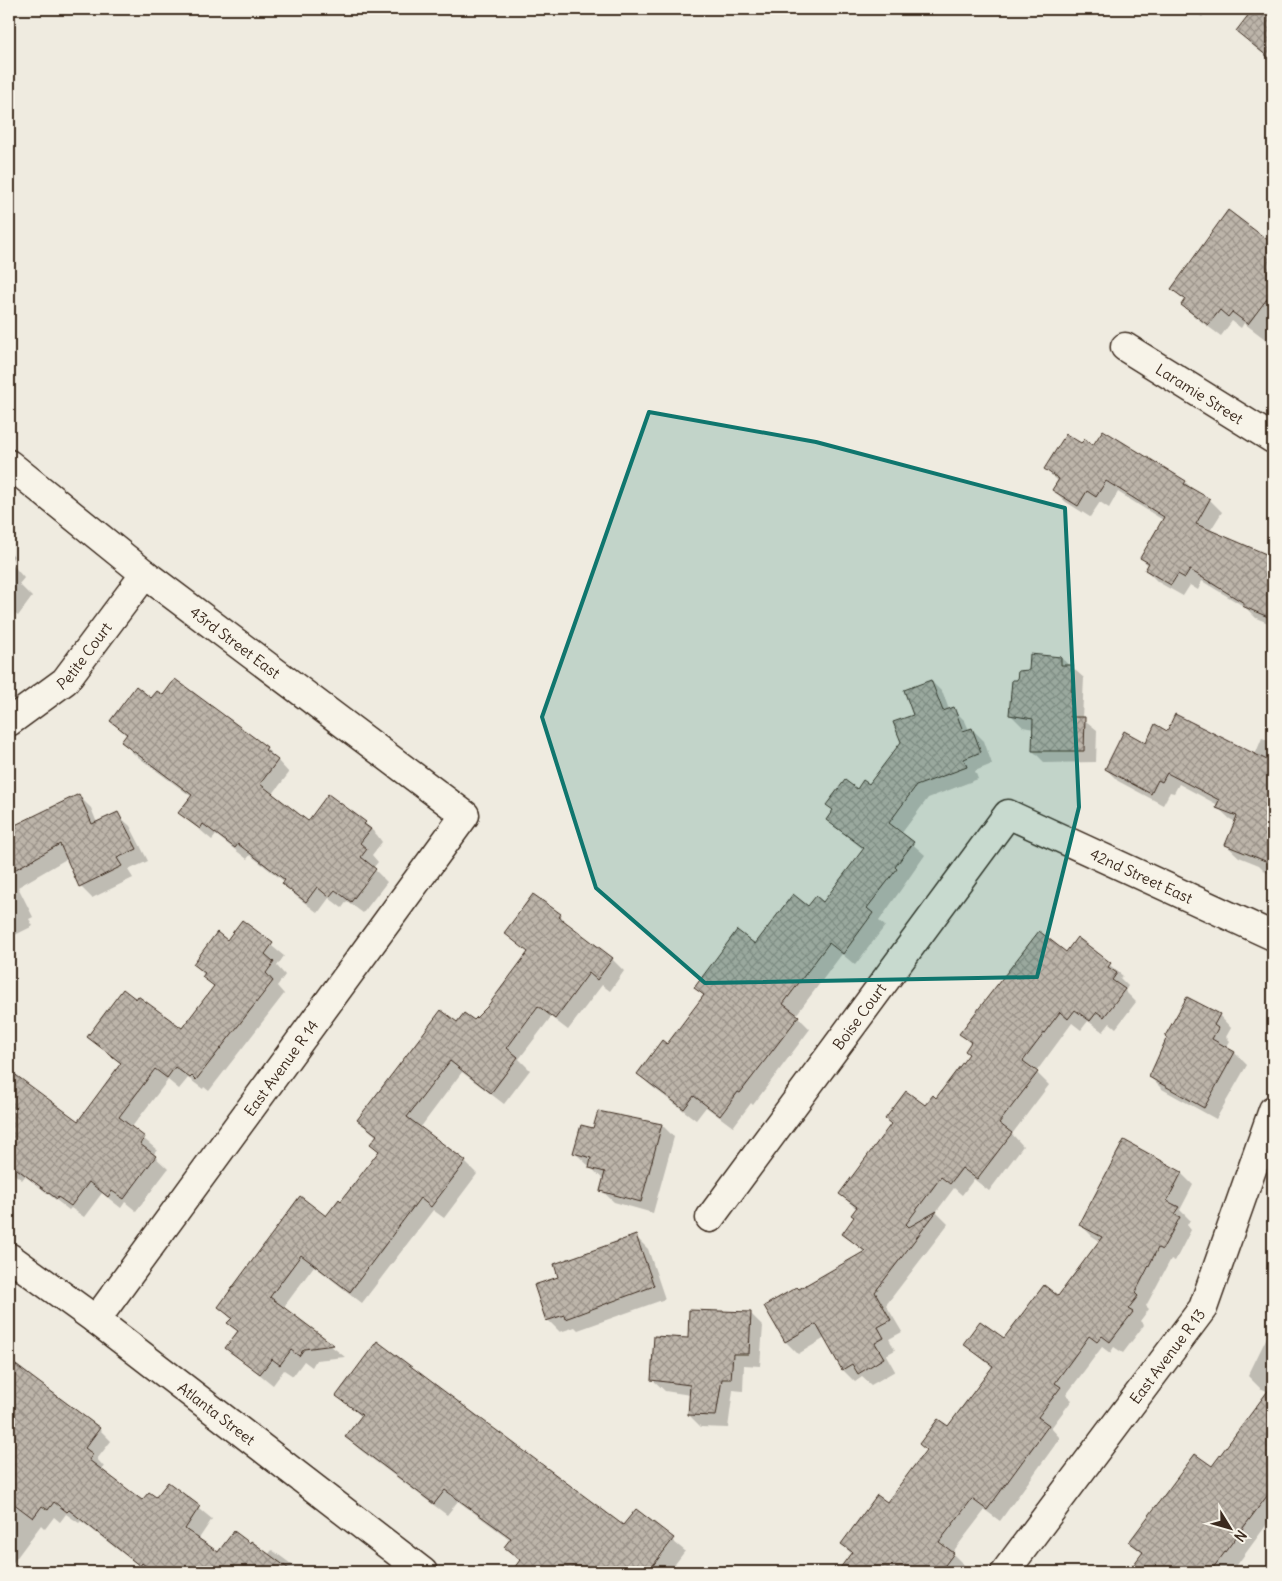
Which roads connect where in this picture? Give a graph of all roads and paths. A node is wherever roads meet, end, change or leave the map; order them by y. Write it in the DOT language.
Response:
graph roads {
  1 [pos="1125,347"];
  2 [pos="1273,439"];
  3 [pos="9,464"];
  4 [pos="145,574"];
  5 [pos="9,722"];
  6 [pos="1008,814"];
  7 [pos="465,815"];
  8 [pos="1273,936"];
  9 [pos="1273,1110"];
  10 [pos="710,1218"];
  11 [pos="9,1257"];
  12 [pos="96,1320"];
  13 [pos="424,1572"];
  14 [pos="1005,1572"];
  1 -- 2 [label="street, Laramie Street"];
  3 -- 4 [label="street, 43rd Street East"];
  4 -- 5 [label="street, Petite Court"];
  4 -- 7 [label="street, 43rd Street East"];
  6 -- 8 [label="street, 42nd Street East"];
  6 -- 10 [label="street, Boise Court"];
  7 -- 12 [label="street, East Avenue R 14"];
  9 -- 14 [label="street, East Avenue R 13"];
  11 -- 12 [label="street, Atlanta Street"];
  12 -- 13 [label="street, Atlanta Street"];
}
